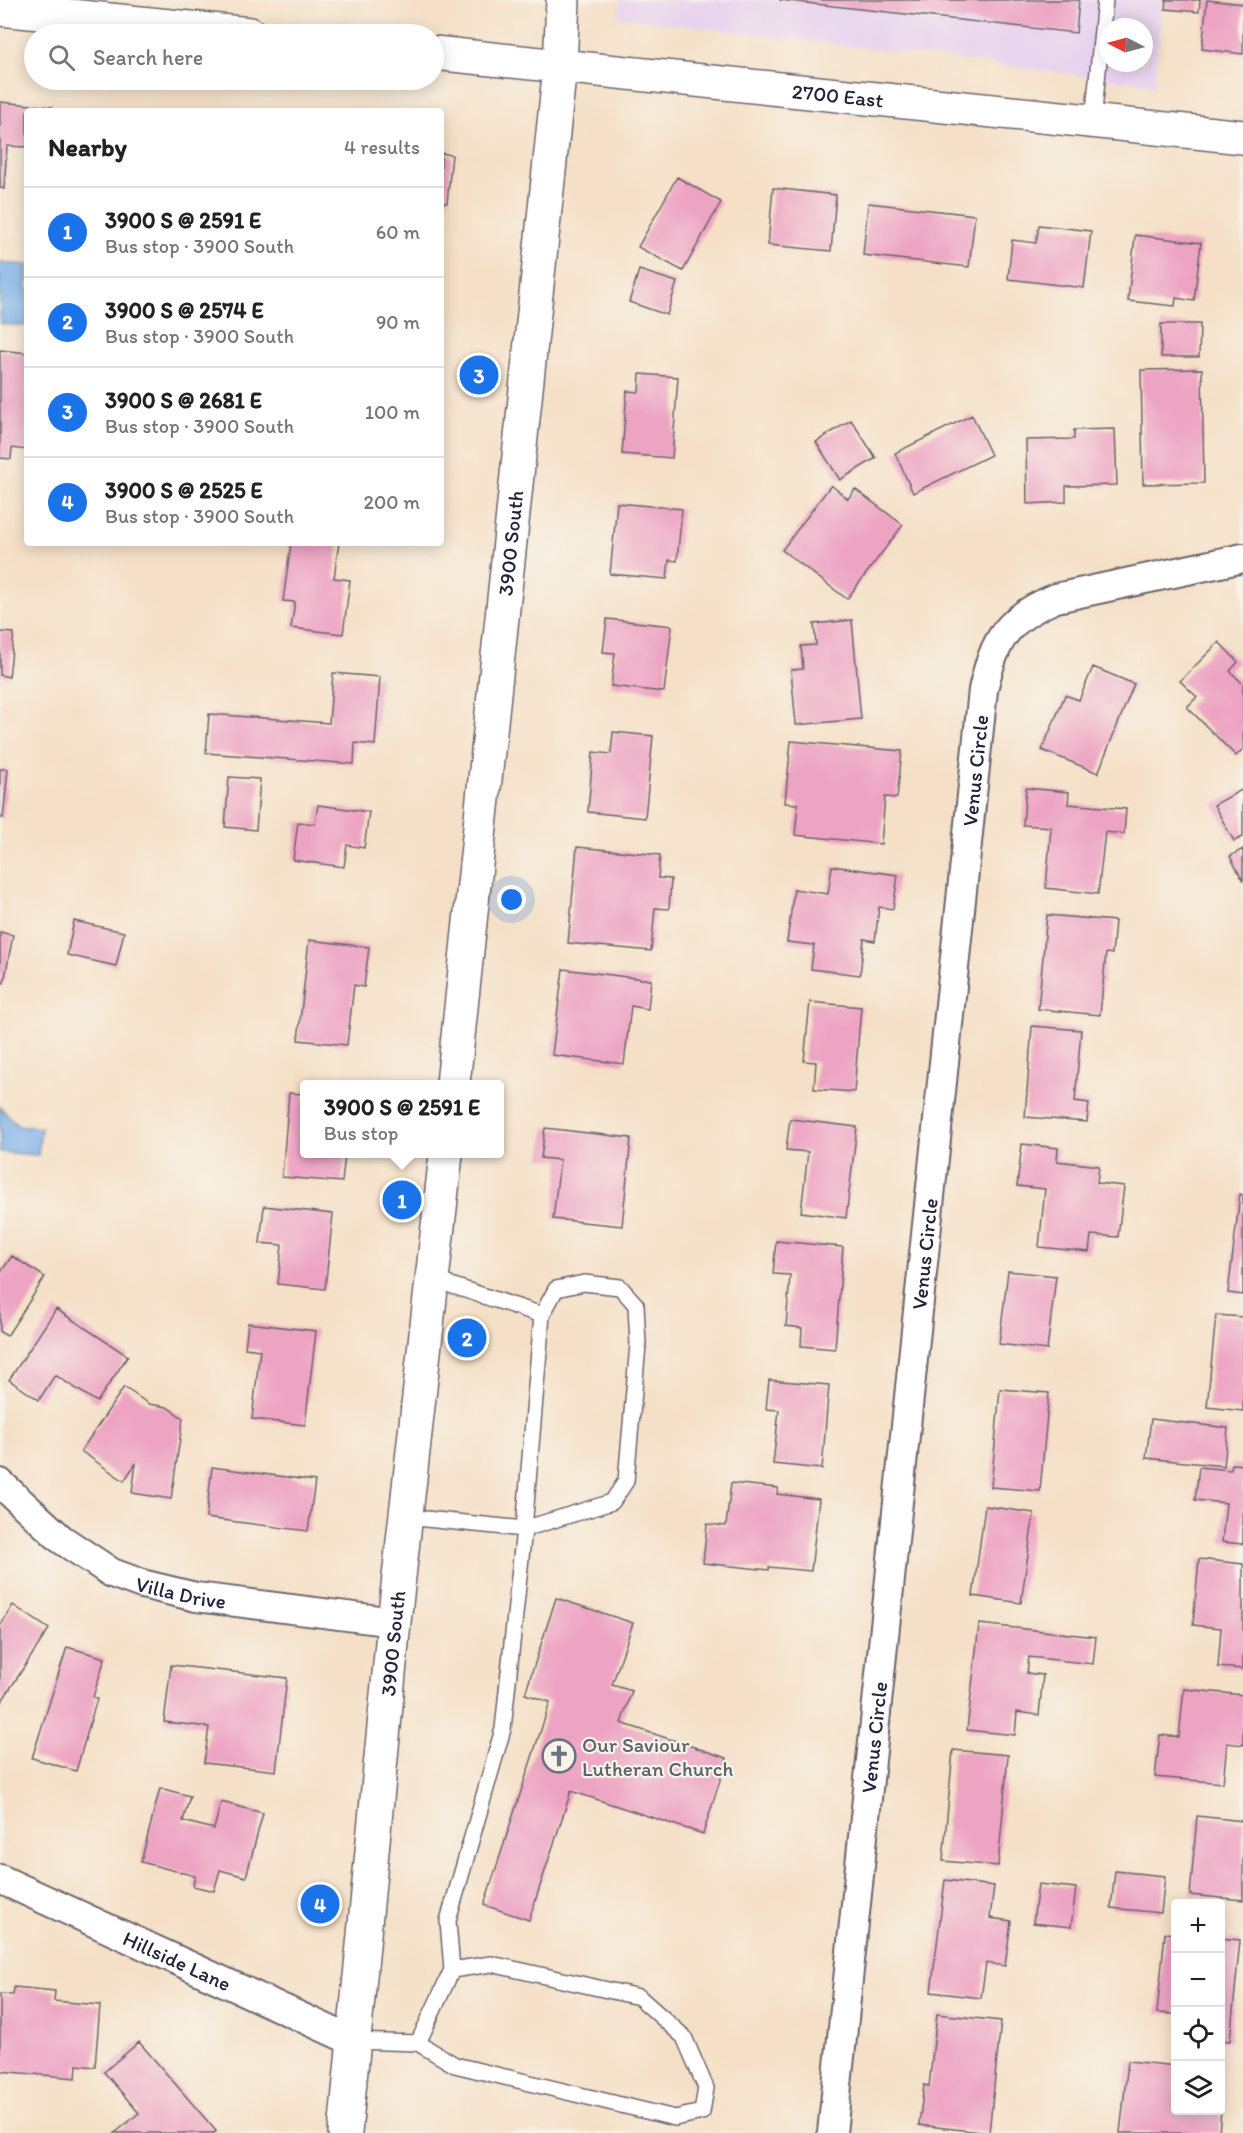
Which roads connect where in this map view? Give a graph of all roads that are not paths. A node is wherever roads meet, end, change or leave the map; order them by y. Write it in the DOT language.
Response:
graph roads {
  1 [pos="562,0"];
  2 [pos="1105,0"];
  3 [pos="0,9"];
  4 [pos="150,24"];
  5 [pos="444,54"];
  6 [pos="561,66"];
  7 [pos="1093,121"];
  8 [pos="1243,137"];
  9 [pos="1243,558"];
  10 [pos="453,1080"];
  11 [pos="446,1158"];
  12 [pos="432,1279"];
  13 [pos="542,1314"];
  14 [pos="0,1483"];
  15 [pos="406,1517"];
  16 [pos="524,1529"];
  17 [pos="394,1622"];
  18 [pos="0,1879"];
  19 [pos="452,1970"];
  20 [pos="354,2041"];
  21 [pos="418,2043"];
  22 [pos="345,2133"];
  23 [pos="832,2133"];
  1 -- 6 [label="main road, 3900 South"];
  2 -- 7 [label="lane"];
  3 -- 4 [label="main road"];
  5 -- 6 [label="main road, 2700 East"];
  6 -- 7 [label="main road, 2700 East"];
  6 -- 10 [label="main road, 3900 South"];
  7 -- 8 [label="main road, 2700 East"];
  9 -- 23 [label="street, Venus Circle"];
  11 -- 12 [label="main road, 3900 South"];
  12 -- 13 [label="lane"];
  12 -- 15 [label="main road, 3900 South"];
  13 -- 16 [label="lane"];
  13 -- 16 [label="lane"];
  14 -- 17 [label="street, Villa Drive"];
  15 -- 16 [label="lane"];
  15 -- 17 [label="main road, 3900 South"];
  16 -- 19 [label="lane"];
  17 -- 20 [label="main road, 3900 South"];
  18 -- 20 [label="street, Hillside Lane"];
  19 -- 21 [label="lane"];
  19 -- 21 [label="lane"];
  20 -- 21 [label="lane"];
  20 -- 22 [label="main road, 3900 South"];
}
